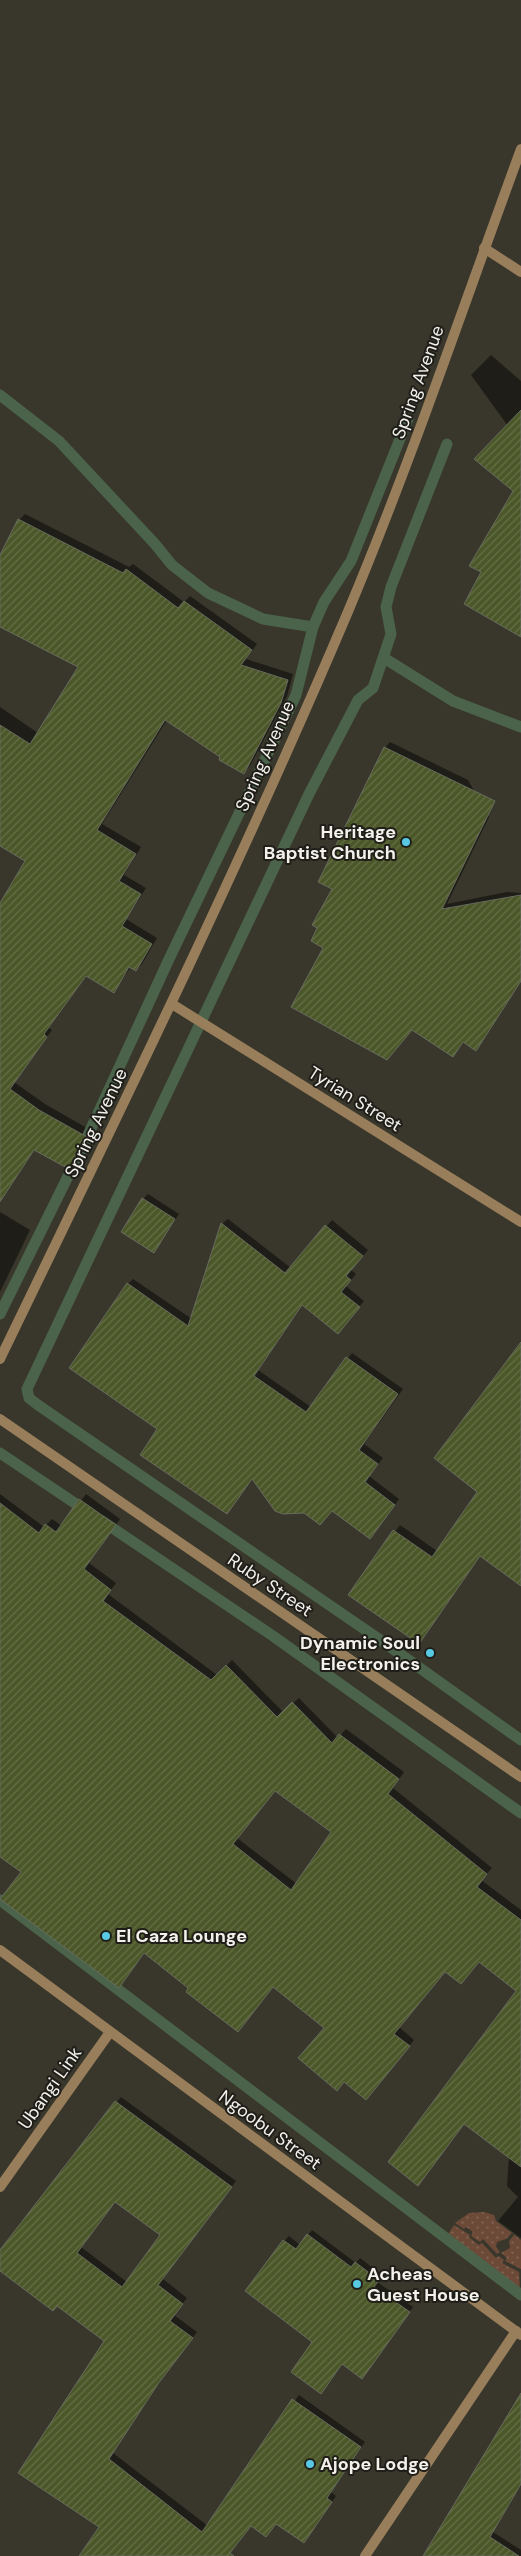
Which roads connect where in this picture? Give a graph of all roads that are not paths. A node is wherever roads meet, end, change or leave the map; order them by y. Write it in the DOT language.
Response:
graph roads {
  1 [pos="521,149"];
  2 [pos="484,248"];
  3 [pos="521,272"];
  4 [pos="172,1004"];
  5 [pos="521,1222"];
  6 [pos="0,1359"];
  7 [pos="0,1419"];
  8 [pos="521,1777"];
  9 [pos="0,1950"];
  10 [pos="110,2032"];
  11 [pos="0,2187"];
  12 [pos="518,2333"];
  13 [pos="365,2556"];
  1 -- 2 [label="street, Spring Avenue"];
  2 -- 3 [label="street"];
  2 -- 4 [label="street, Spring Avenue"];
  4 -- 5 [label="street, Tyrian Street"];
  4 -- 6 [label="street, Spring Avenue"];
  7 -- 8 [label="street, Ruby Street"];
  9 -- 10 [label="street, Ngoobu Street"];
  10 -- 11 [label="street, Ubangi Link"];
  10 -- 12 [label="street, Ngoobu Street"];
  12 -- 13 [label="street"];
}
